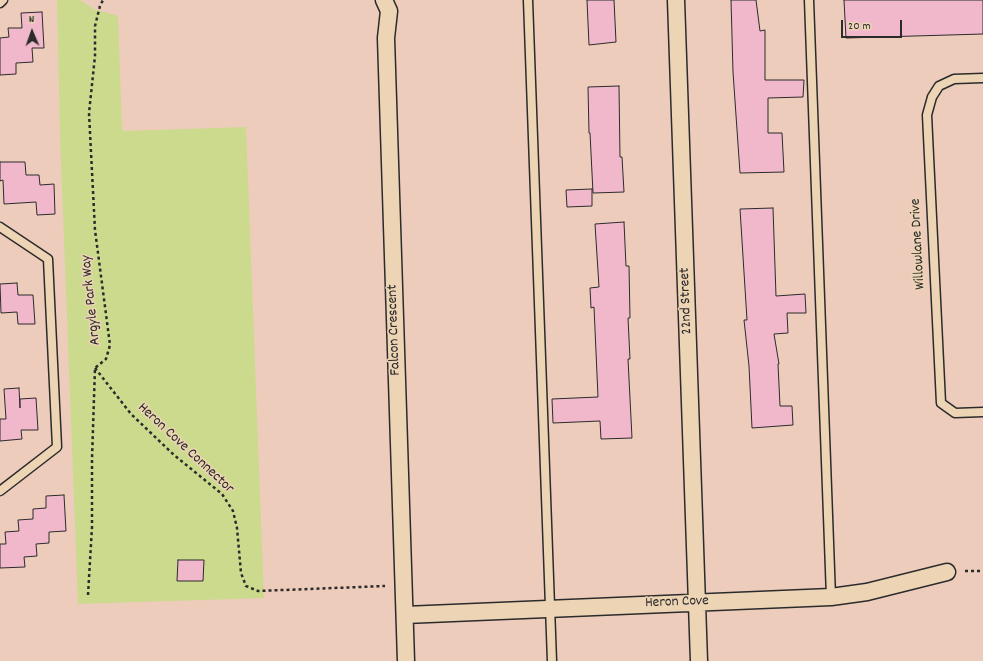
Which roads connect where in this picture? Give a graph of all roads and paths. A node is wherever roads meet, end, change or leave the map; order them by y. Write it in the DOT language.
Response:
graph roads {
  1 [pos="3,0"];
  2 [pos="103,0"];
  3 [pos="384,0"];
  4 [pos="528,0"];
  5 [pos="676,0"];
  6 [pos="809,0"];
  7 [pos="0,3"];
  8 [pos="983,78"];
  9 [pos="0,227"];
  10 [pos="95,368"];
  11 [pos="983,412"];
  12 [pos="0,491"];
  13 [pos="947,572"];
  14 [pos="404,585"];
  15 [pos="88,595"];
  16 [pos="831,597"];
  17 [pos="697,603"];
  18 [pos="551,609"];
  19 [pos="405,614"];
  20 [pos="406,661"];
  21 [pos="552,661"];
  22 [pos="699,661"];
  1 -- 7 [label="lane"];
  2 -- 10 [label="path, Argyle Park Way"];
  3 -- 14 [label="street, Falcon Crescent"];
  4 -- 18 [label="lane"];
  5 -- 17 [label="street, 22nd Street"];
  6 -- 16 [label="lane"];
  8 -- 11 [label="lane, Willowlane Drive"];
  9 -- 12 [label="lane"];
  10 -- 14 [label="path, Heron Cove Connector"];
  10 -- 15 [label="path"];
  13 -- 16 [label="street, Heron Cove"];
  14 -- 19 [label="street, Falcon Crescent"];
  16 -- 17 [label="street, Heron Cove"];
  17 -- 18 [label="street, Heron Cove"];
  17 -- 22 [label="street, 22nd Street"];
  18 -- 19 [label="street, Heron Cove"];
  18 -- 21 [label="lane"];
  19 -- 20 [label="street, Falcon Crescent"];
}
